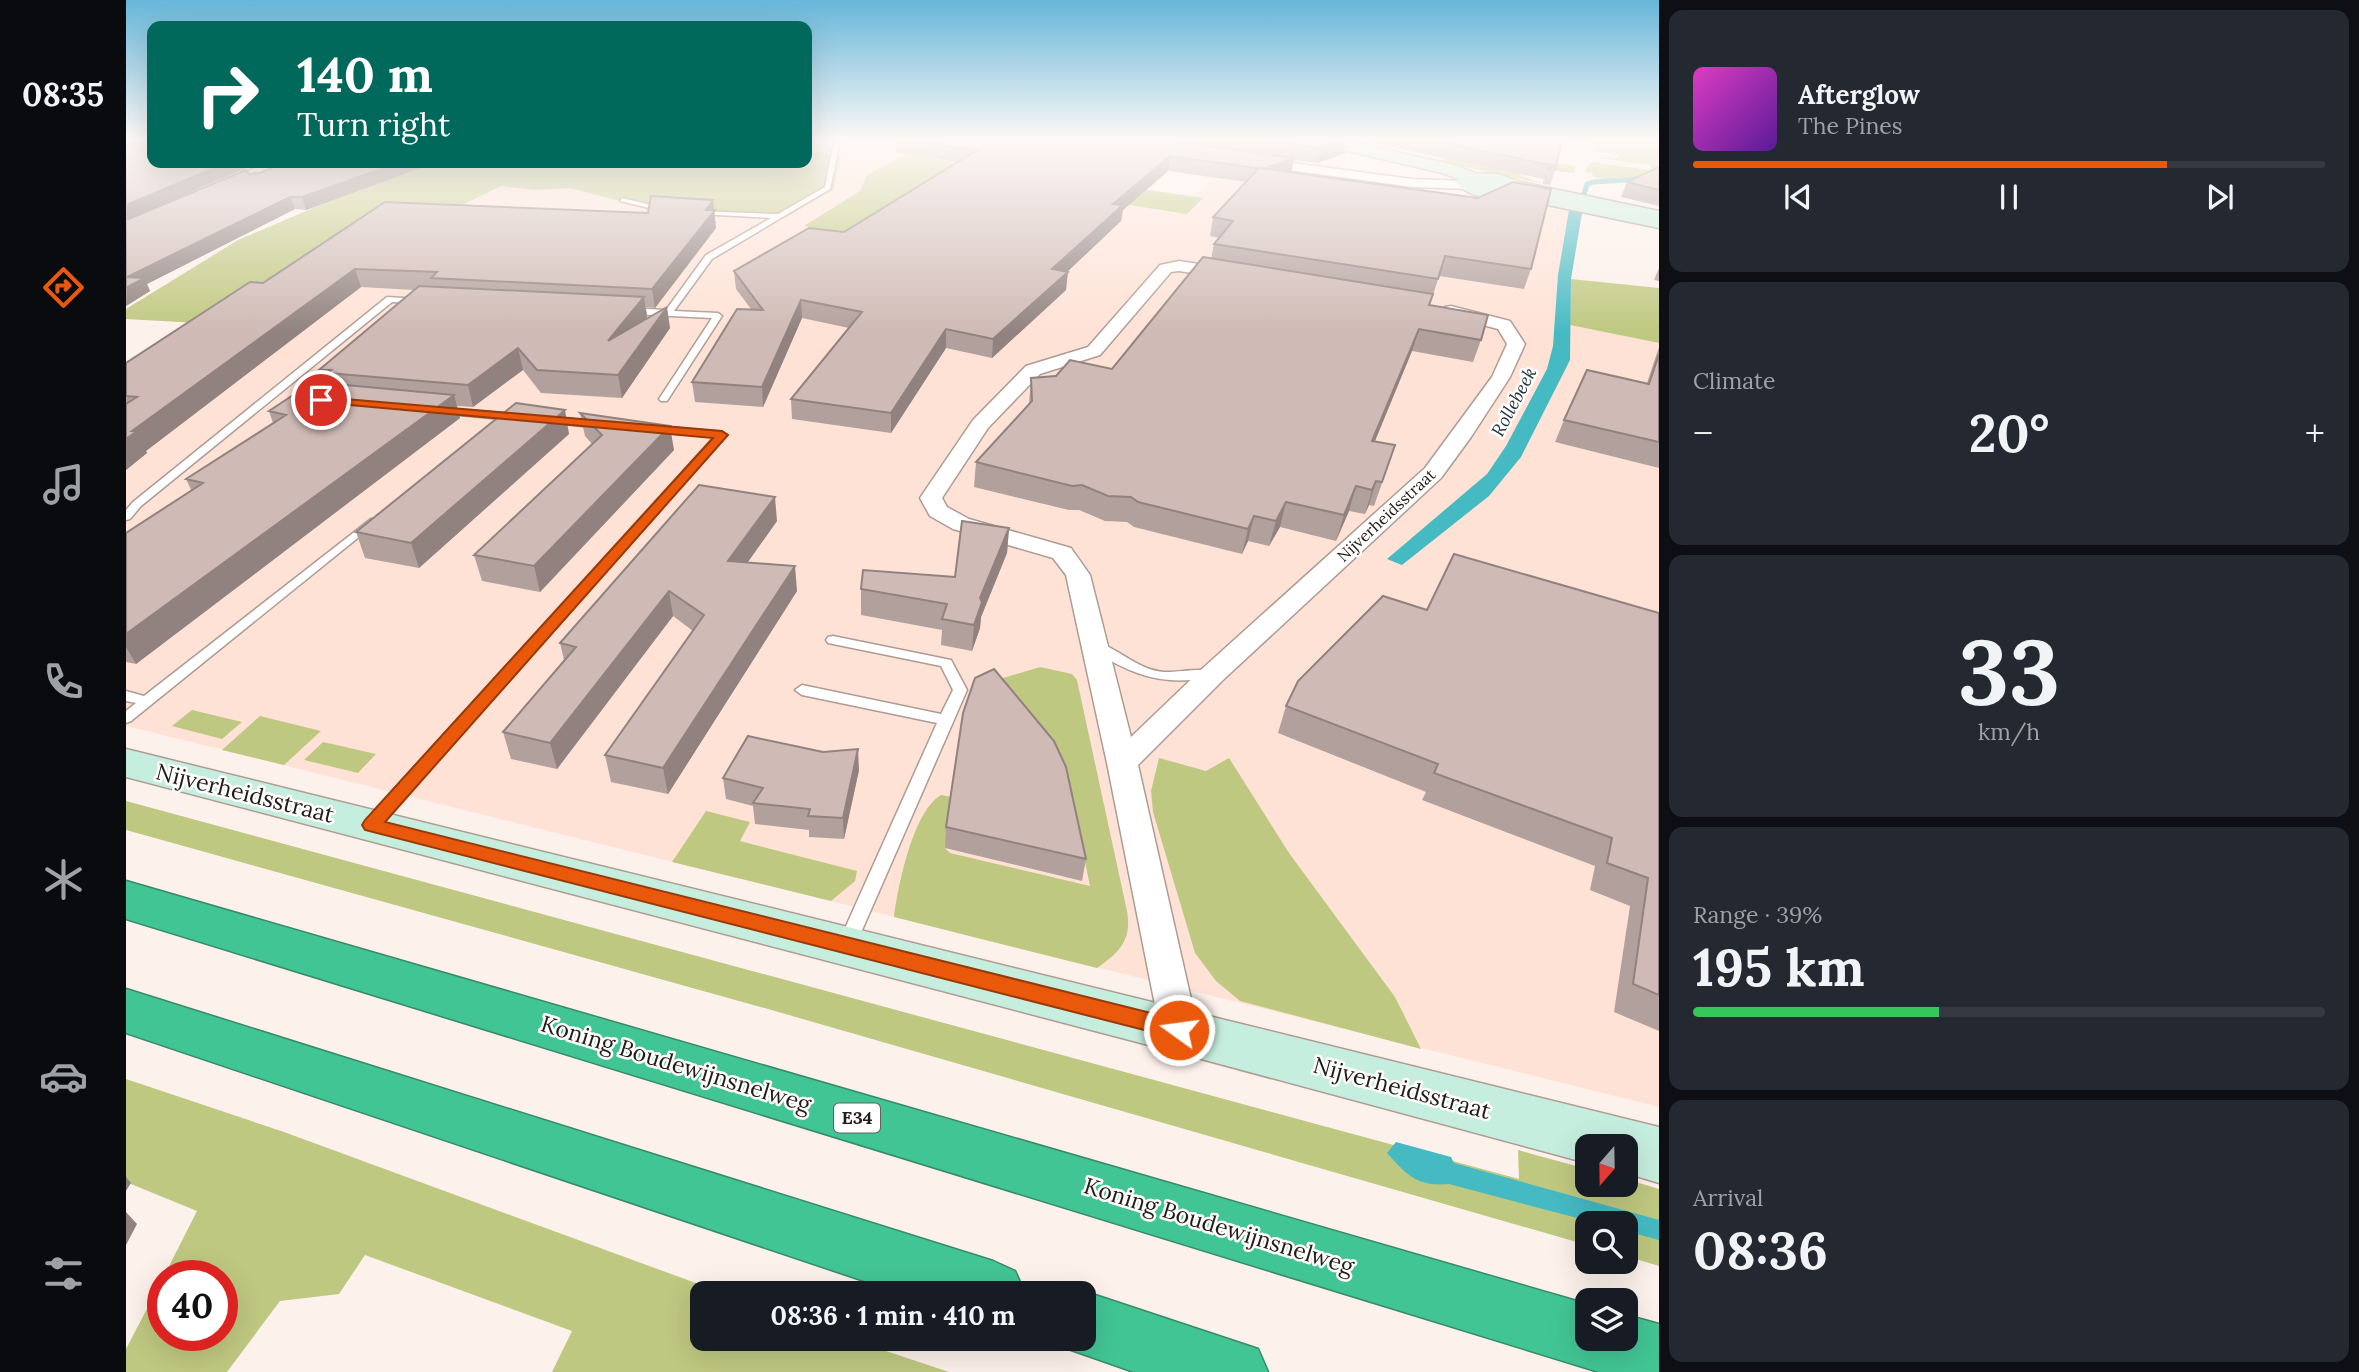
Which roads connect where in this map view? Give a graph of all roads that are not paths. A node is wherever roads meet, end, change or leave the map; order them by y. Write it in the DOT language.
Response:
graph roads {
  1 [pos="646,205"];
  2 [pos="798,205"];
  3 [pos="1588,205"];
  4 [pos="674,211"];
  5 [pos="688,211"];
  6 [pos="779,216"];
  7 [pos="1659,220"];
  8 [pos="1258,279"];
  9 [pos="432,302"];
  10 [pos="1431,308"];
  11 [pos="613,310"];
  12 [pos="668,313"];
  13 [pos="269,395"];
  14 [pos="283,397"];
  15 [pos="664,399"];
  16 [pos="434,410"];
  17 [pos="516,418"];
  18 [pos="530,419"];
  19 [pos="612,426"];
  20 [pos="640,428"];
  21 [pos="126,517"];
  22 [pos="376,517"];
  23 [pos="833,640"];
  24 [pos="1095,646"];
  25 [pos="1213,674"];
  26 [pos="802,690"];
  27 [pos="126,696"];
  28 [pos="146,701"];
  29 [pos="126,718"];
  30 [pos="946,720"];
  31 [pos="126,763"];
  32 [pos="1122,763"];
  33 [pos="371,825"];
  34 [pos="126,900"];
  35 [pos="846,946"];
  36 [pos="126,1011"];
  37 [pos="1179,1030"];
  38 [pos="1580,1134"];
  39 [pos="1638,1149"];
  40 [pos="1659,1155"];
  41 [pos="956,1281"];
  42 [pos="1096,1327"];
  43 [pos="1575,1332"];
  44 [pos="1638,1351"];
  45 [pos="1659,1357"];
  46 [pos="1235,1372"];
  1 -- 4 [label="lane"];
  2 -- 6 [label="lane"];
  3 -- 7 [label="street"];
  5 -- 6 [label="lane"];
  6 -- 12 [label="lane"];
  8 -- 24 [label="street"];
  9 -- 13 [label="lane"];
  10 -- 25 [label="street, Nijverheidsstraat"];
  11 -- 12 [label="lane"];
  12 -- 15 [label="lane"];
  13 -- 14 [label="lane"];
  13 -- 21 [label="lane"];
  16 -- 17 [label="lane"];
  18 -- 19 [label="lane"];
  20 -- 33 [label="lane"];
  22 -- 28 [label="lane"];
  23 -- 30 [label="lane"];
  24 -- 25 [label="lane"];
  24 -- 32 [label="street"];
  25 -- 32 [label="street, Nijverheidsstraat"];
  26 -- 30 [label="lane"];
  27 -- 28 [label="lane"];
  28 -- 29 [label="lane"];
  30 -- 35 [label="lane"];
  31 -- 33 [label="street, Nijverheidsstraat"];
  32 -- 37 [label="street"];
  33 -- 35 [label="street, Nijverheidsstraat"];
  34 -- 43 [label="highway, Koning Boudewijnsnelweg / E34"];
  35 -- 37 [label="street, Nijverheidsstraat"];
  36 -- 41 [label="highway"];
  37 -- 38 [label="street, Nijverheidsstraat"];
  39 -- 40 [label="street, Nijverheidsstraat"];
  42 -- 46 [label="highway"];
  44 -- 45 [label="highway"];
}
